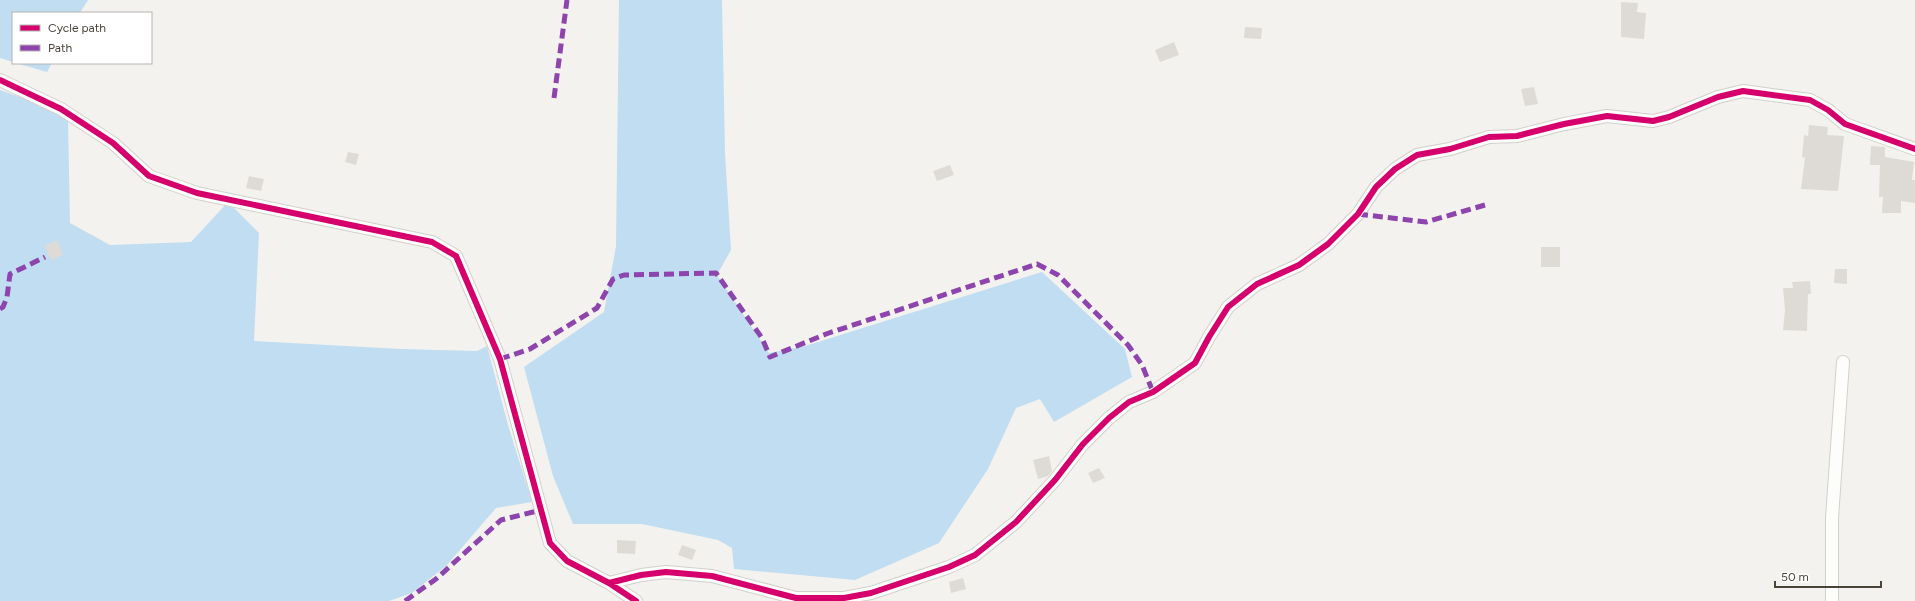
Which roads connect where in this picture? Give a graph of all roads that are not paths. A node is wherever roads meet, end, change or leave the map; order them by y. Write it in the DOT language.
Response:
graph roads {
  1 [pos="0,80"];
  2 [pos="1915,150"];
  3 [pos="1842,362"];
  4 [pos="609,583"];
  5 [pos="636,601"];
  6 [pos="1832,601"];
  1 -- 4 [label="street"];
  2 -- 4 [label="street"];
  3 -- 6 [label="street"];
  4 -- 5 [label="street"];
}
